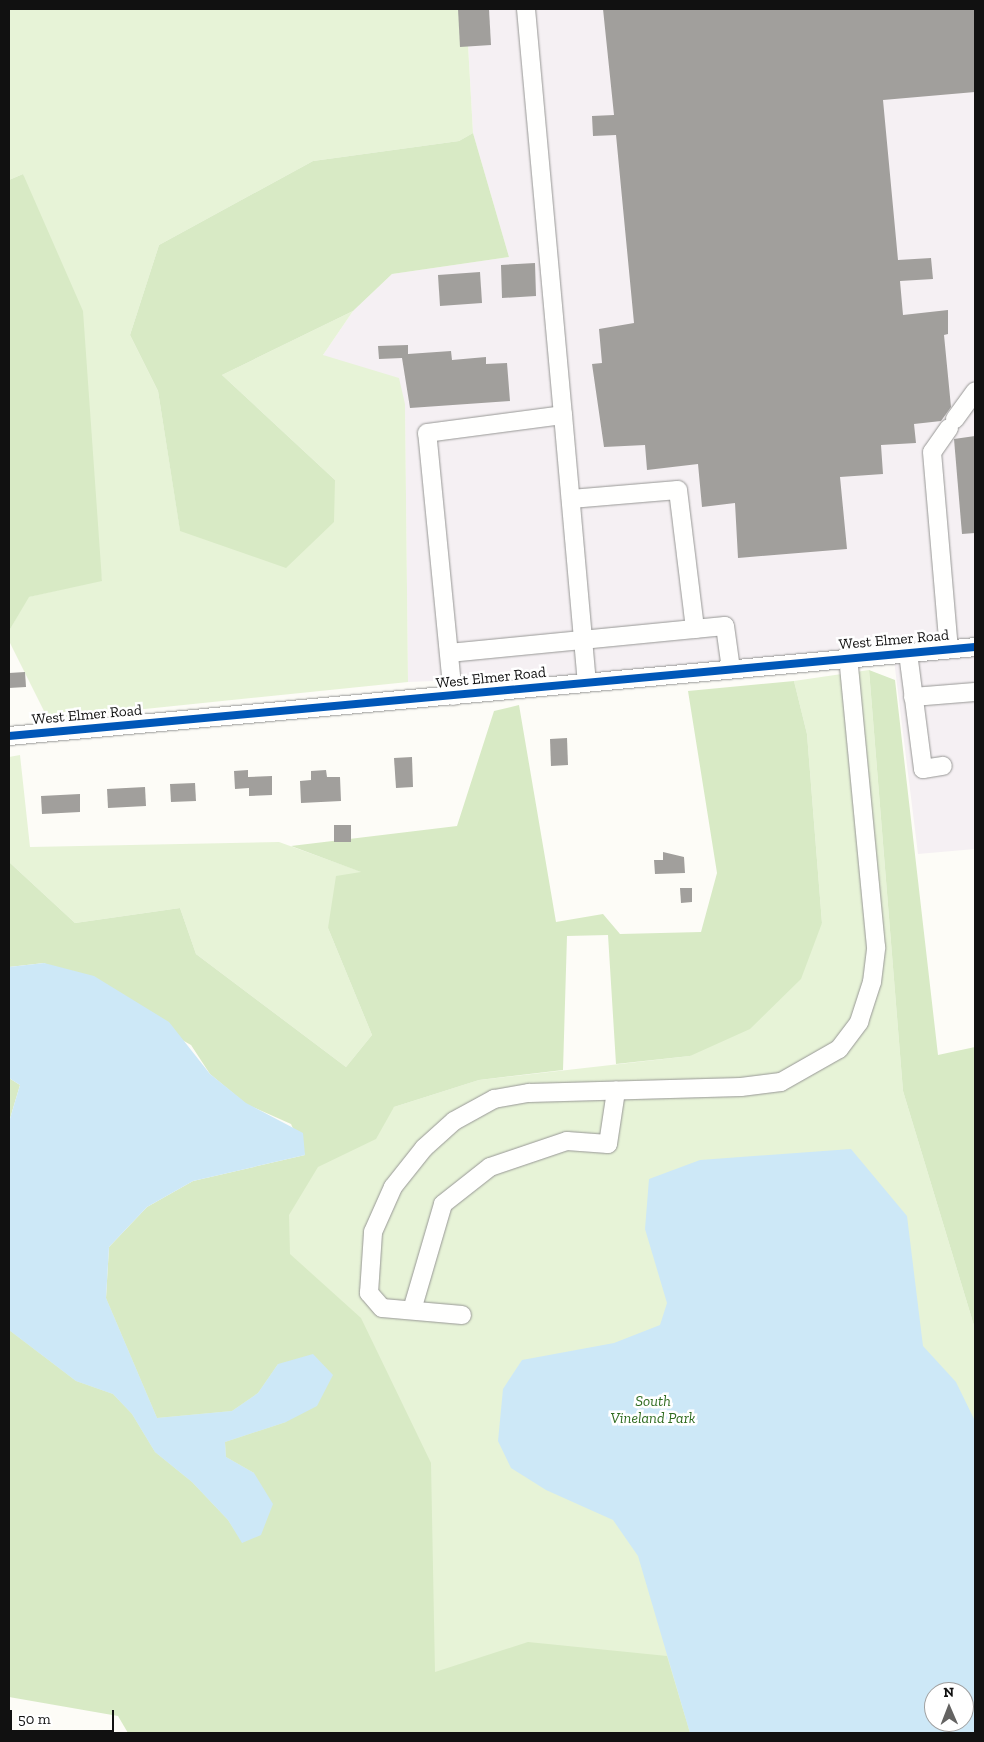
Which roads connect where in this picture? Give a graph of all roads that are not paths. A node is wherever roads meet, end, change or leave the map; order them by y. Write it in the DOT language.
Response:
graph roads {
  1 [pos="526,9"];
  2 [pos="975,391"];
  3 [pos="563,415"];
  4 [pos="570,499"];
  5 [pos="694,629"];
  6 [pos="583,640"];
  7 [pos="975,647"];
  8 [pos="949,649"];
  9 [pos="449,653"];
  10 [pos="908,653"];
  11 [pos="848,658"];
  12 [pos="731,669"];
  13 [pos="587,682"];
  14 [pos="975,692"];
  15 [pos="453,696"];
  16 [pos="914,696"];
  17 [pos="9,736"];
  18 [pos="943,766"];
  19 [pos="616,1091"];
  20 [pos="412,1310"];
  21 [pos="462,1315"];
  1 -- 3 [label="street"];
  2 -- 8 [label="street"];
  3 -- 4 [label="street"];
  3 -- 9 [label="street"];
  4 -- 5 [label="street"];
  4 -- 6 [label="street"];
  5 -- 6 [label="street"];
  5 -- 12 [label="street"];
  6 -- 9 [label="street"];
  6 -- 13 [label="street"];
  7 -- 8 [label="street, West Elmer Road"];
  8 -- 10 [label="street, West Elmer Road"];
  9 -- 15 [label="street"];
  10 -- 11 [label="street, West Elmer Road"];
  10 -- 16 [label="street"];
  11 -- 12 [label="street, West Elmer Road"];
  11 -- 19 [label="street"];
  12 -- 13 [label="street, West Elmer Road"];
  13 -- 15 [label="street, West Elmer Road"];
  14 -- 16 [label="street"];
  15 -- 17 [label="street, West Elmer Road"];
  16 -- 18 [label="street"];
  19 -- 20 [label="street"];
  19 -- 20 [label="street"];
  20 -- 21 [label="street"];
}
